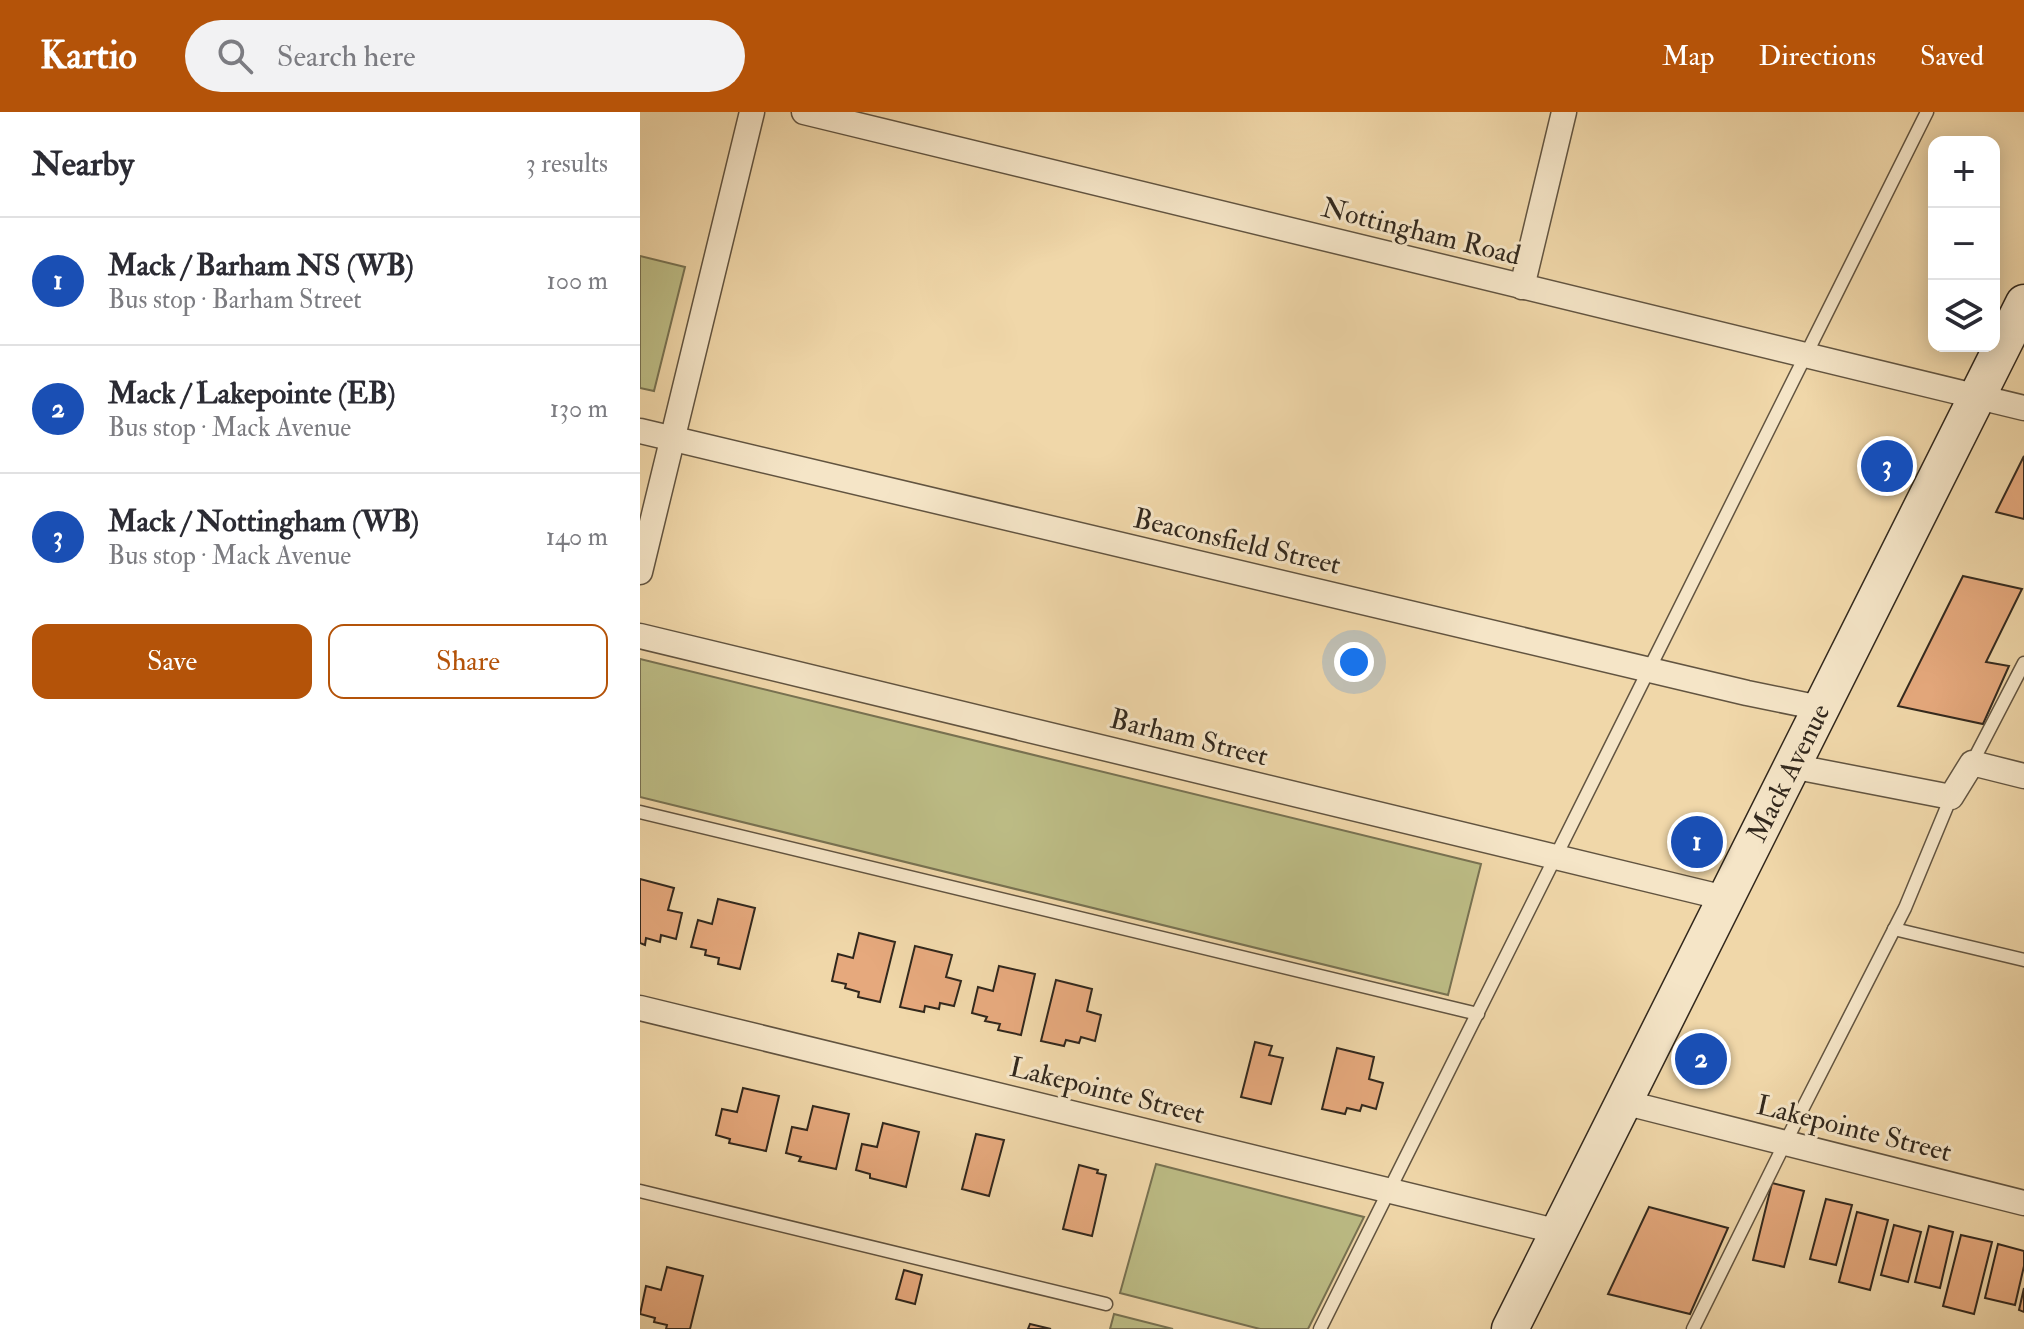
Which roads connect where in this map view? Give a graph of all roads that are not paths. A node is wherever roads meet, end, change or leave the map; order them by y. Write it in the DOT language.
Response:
graph roads {
  1 [pos="752,112"];
  2 [pos="804,112"];
  3 [pos="1564,112"];
  4 [pos="1927,112"];
  5 [pos="1522,287"];
  6 [pos="2024,303"];
  7 [pos="1805,355"];
  8 [pos="1977,396"];
  9 [pos="2024,408"];
  10 [pos="640,431"];
  11 [pos="672,439"];
  12 [pos="640,572"];
  13 [pos="640,636"];
  14 [pos="2024,663"];
  15 [pos="1649,670"];
  16 [pos="1820,708"];
  17 [pos="1972,763"];
  18 [pos="1791,766"];
  19 [pos="2024,776"];
  20 [pos="1951,797"];
  21 [pos="640,812"];
  22 [pos="1555,857"];
  23 [pos="1725,898"];
  24 [pos="1894,929"];
  25 [pos="2024,960"];
  26 [pos="640,1008"];
  27 [pos="1478,1014"];
  28 [pos="1623,1102"];
  29 [pos="1785,1143"];
  30 [pos="640,1191"];
  31 [pos="1391,1191"];
  32 [pos="2024,1203"];
  33 [pos="1559,1232"];
  34 [pos="1106,1304"];
  35 [pos="1320,1329"];
  36 [pos="1510,1329"];
  37 [pos="1693,1329"];
  1 -- 11 [label="street"];
  2 -- 5 [label="street, Nottingham Road"];
  3 -- 5 [label="street"];
  4 -- 7 [label="lane"];
  5 -- 7 [label="street, Nottingham Road"];
  6 -- 8 [label="main road, Mack Avenue"];
  7 -- 8 [label="street, Nottingham Road"];
  7 -- 15 [label="lane"];
  8 -- 9 [label="street, Nottingham Road"];
  8 -- 16 [label="main road, Mack Avenue"];
  10 -- 11 [label="street, Beaconsfield Street"];
  11 -- 12 [label="street"];
  11 -- 15 [label="street, Beaconsfield Street"];
  13 -- 22 [label="street, Barham Street"];
  14 -- 17 [label="lane"];
  15 -- 16 [label="street, Beaconsfield Street"];
  15 -- 22 [label="lane"];
  16 -- 18 [label="main road, Mack Avenue"];
  17 -- 19 [label="street"];
  17 -- 20 [label="street"];
  18 -- 20 [label="street"];
  18 -- 23 [label="main road, Mack Avenue"];
  20 -- 24 [label="lane"];
  21 -- 27 [label="lane"];
  22 -- 23 [label="street, Barham Street"];
  22 -- 27 [label="lane"];
  23 -- 28 [label="main road, Mack Avenue"];
  24 -- 25 [label="lane"];
  24 -- 29 [label="lane"];
  26 -- 31 [label="street, Lakepointe Street"];
  27 -- 31 [label="lane"];
  28 -- 29 [label="street, Lakepointe Street"];
  28 -- 33 [label="main road, Mack Avenue"];
  29 -- 32 [label="street, Lakepointe Street"];
  29 -- 37 [label="lane"];
  30 -- 34 [label="lane"];
  31 -- 33 [label="street, Lakepointe Street"];
  31 -- 35 [label="lane"];
  33 -- 36 [label="main road, Mack Avenue"];
}
